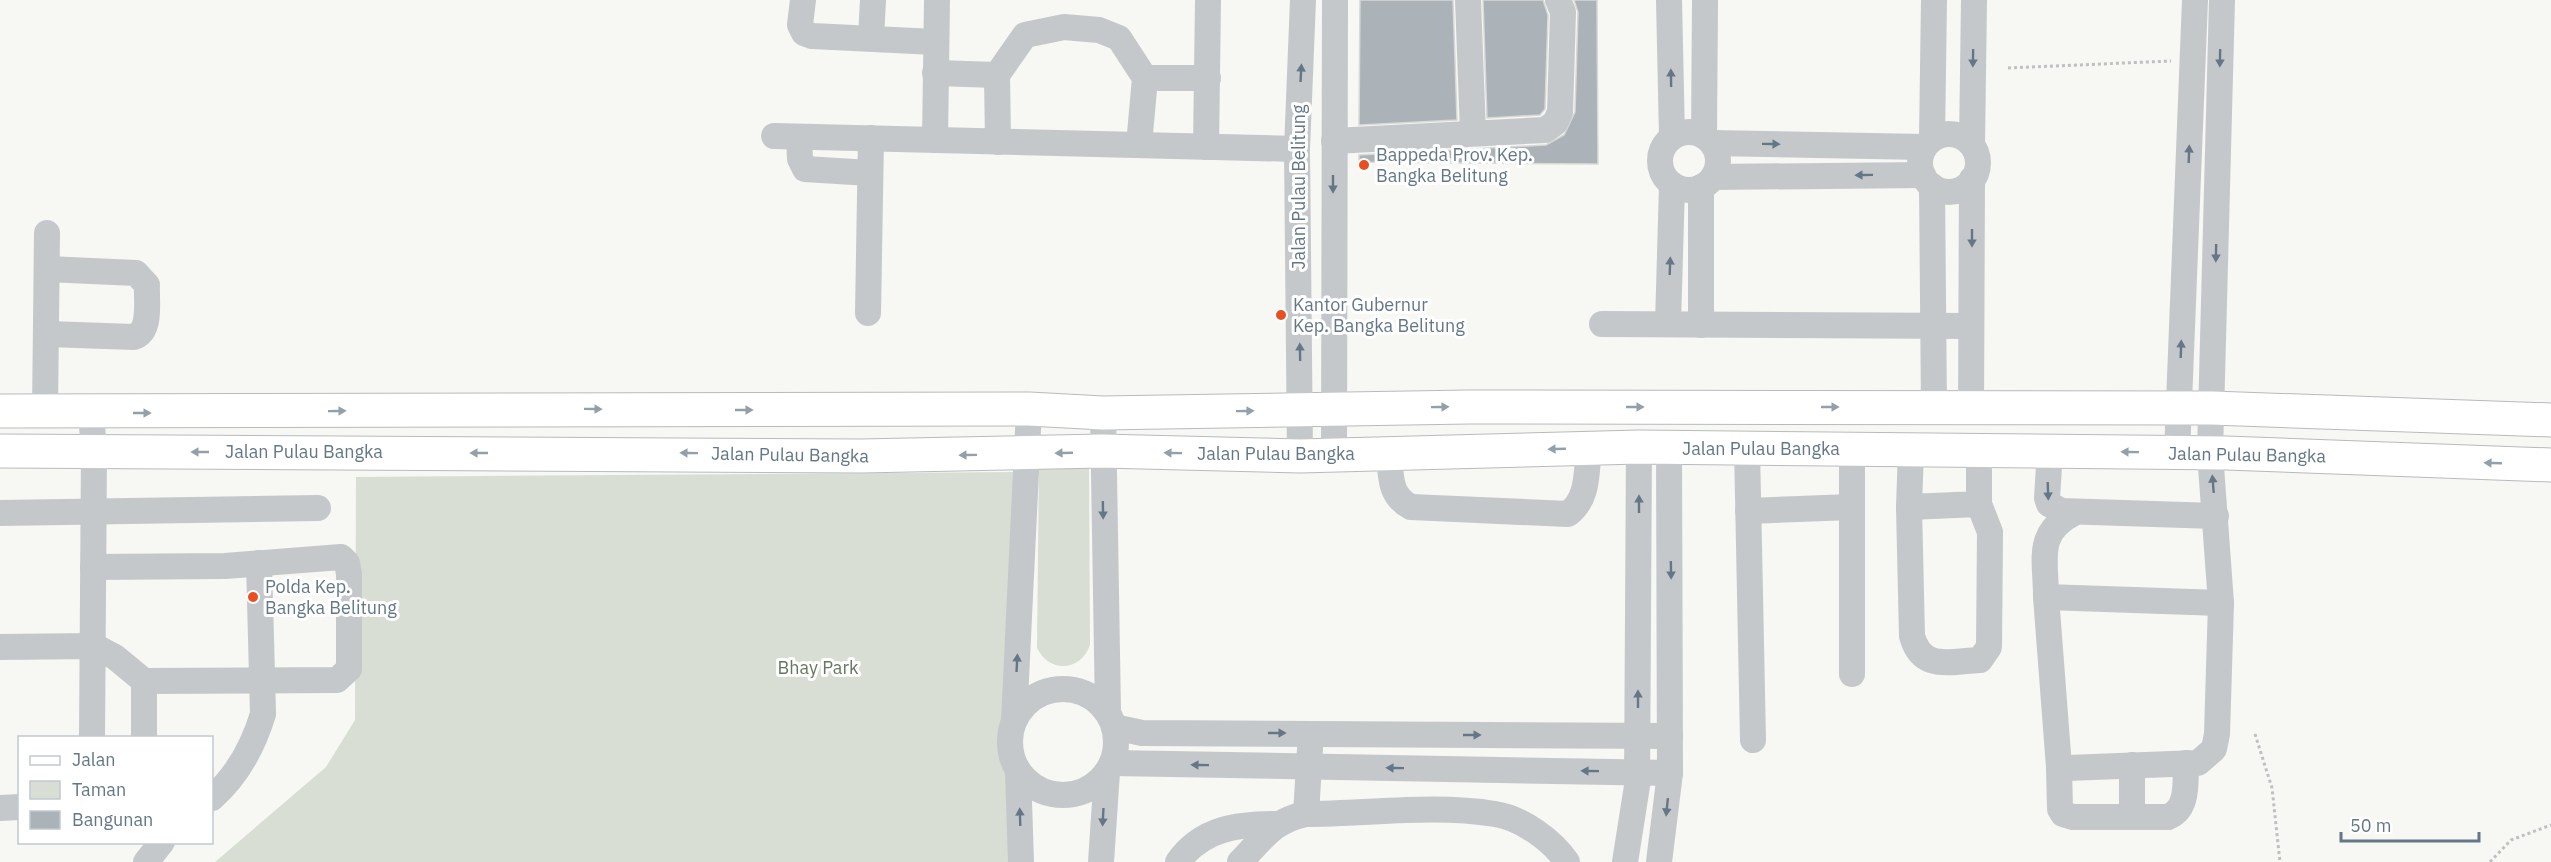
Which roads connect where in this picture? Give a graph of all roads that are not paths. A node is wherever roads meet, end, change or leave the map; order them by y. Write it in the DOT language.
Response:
graph roads {
  1 [pos="803,0"];
  2 [pos="873,0"];
  3 [pos="937,0"];
  4 [pos="1208,0"];
  5 [pos="1302,0"];
  6 [pos="1335,0"];
  7 [pos="1468,0"];
  8 [pos="1558,0"];
  9 [pos="1671,0"];
  10 [pos="1934,0"];
  11 [pos="1974,0"];
  12 [pos="2195,0"];
  13 [pos="2222,0"];
  14 [pos="1705,1"];
  15 [pos="871,38"];
  16 [pos="935,42"];
  17 [pos="935,74"];
  18 [pos="997,75"];
  19 [pos="1145,78"];
  20 [pos="1208,78"];
  21 [pos="1473,133"];
  22 [pos="1672,137"];
  23 [pos="871,138"];
  24 [pos="1708,139"];
  25 [pos="935,140"];
  26 [pos="1334,141"];
  27 [pos="998,142"];
  28 [pos="1928,143"];
  29 [pos="1139,145"];
  30 [pos="1972,145"];
  31 [pos="1206,147"];
  32 [pos="1297,149"];
  33 [pos="870,173"];
  34 [pos="1972,179"];
  35 [pos="1927,180"];
  36 [pos="1707,182"];
  37 [pos="1672,185"];
  38 [pos="47,233"];
  39 [pos="47,269"];
  40 [pos="868,313"];
  41 [pos="1602,324"];
  42 [pos="1668,324"];
  43 [pos="1701,325"];
  44 [pos="1933,326"];
  45 [pos="1971,326"];
  46 [pos="48,334"];
  47 [pos="1934,408"];
  48 [pos="1971,408"];
  49 [pos="2179,408"];
  50 [pos="2212,408"];
  51 [pos="1029,409"];
  52 [pos="1317,410"];
  53 [pos="0,411"];
  54 [pos="45,412"];
  55 [pos="91,412"];
  56 [pos="1102,412"];
  57 [pos="2551,420"];
  58 [pos="1589,448"];
  59 [pos="1654,448"];
  60 [pos="1747,448"];
  61 [pos="1851,449"];
  62 [pos="1911,450"];
  63 [pos="1979,450"];
  64 [pos="0,451"];
  65 [pos="94,451"];
  66 [pos="1102,451"];
  67 [pos="2050,451"];
  68 [pos="1389,453"];
  69 [pos="2177,453"];
  70 [pos="2210,453"];
  71 [pos="1027,454"];
  72 [pos="1334,454"];
  73 [pos="1300,456"];
  74 [pos="2551,465"];
  75 [pos="1979,504"];
  76 [pos="1852,507"];
  77 [pos="1909,507"];
  78 [pos="318,508"];
  79 [pos="1748,511"];
  80 [pos="0,513"];
  81 [pos="94,513"];
  82 [pos="2074,513"];
  83 [pos="2216,516"];
  84 [pos="259,563"];
  85 [pos="93,567"];
  86 [pos="2046,597"];
  87 [pos="2221,603"];
  88 [pos="94,646"];
  89 [pos="0,647"];
  90 [pos="1852,674"];
  91 [pos="263,680"];
  92 [pos="144,681"];
  93 [pos="1111,720"];
  94 [pos="1014,721"];
  95 [pos="1310,734"];
  96 [pos="92,736"];
  97 [pos="144,736"];
  98 [pos="1638,736"];
  99 [pos="1670,736"];
  100 [pos="1753,740"];
  101 [pos="2186,763"];
  102 [pos="2132,765"];
  103 [pos="1309,766"];
  104 [pos="2059,767"];
  105 [pos="1109,768"];
  106 [pos="1018,771"];
  107 [pos="1637,771"];
  108 [pos="1670,773"];
  109 [pos="213,797"];
  110 [pos="18,807"];
  111 [pos="0,808"];
  112 [pos="1306,814"];
  113 [pos="2132,817"];
  114 [pos="1277,824"];
  115 [pos="143,844"];
  116 [pos="161,844"];
  117 [pos="144,862"];
  118 [pos="1021,862"];
  119 [pos="1101,862"];
  120 [pos="1178,862"];
  121 [pos="1240,862"];
  122 [pos="1567,862"];
  123 [pos="1625,862"];
  124 [pos="1659,862"];
  1 -- 15 [label="street"];
  2 -- 15 [label="street"];
  3 -- 16 [label="street"];
  4 -- 20 [label="street"];
  32 -- 5 [label="street, Jalan Pulau Belitung, one-way"];
  6 -- 26 [label="street, Jalan Pulau Belitung"];
  7 -- 21 [label="street"];
  8 -- 21 [label="street"];
  9 -- 14 [label="street"];
  22 -- 9 [label="street, one-way"];
  10 -- 28 [label="street"];
  11 -- 30 [label="street, one-way"];
  49 -- 12 [label="street, one-way"];
  13 -- 50 [label="street, one-way"];
  14 -- 24 [label="street"];
  15 -- 16 [label="street"];
  16 -- 17 [label="street"];
  17 -- 18 [label="street"];
  17 -- 25 [label="street"];
  18 -- 19 [label="street"];
  18 -- 27 [label="street"];
  19 -- 20 [label="street"];
  19 -- 29 [label="street"];
  20 -- 31 [label="street"];
  21 -- 26 [label="street"];
  22 -- 24 [label="street"];
  22 -- 37 [label="street"];
  23 -- 25 [label="street"];
  23 -- 33 [label="street"];
  23 -- 33 [label="street"];
  24 -- 28 [label="street, one-way"];
  24 -- 36 [label="street"];
  25 -- 27 [label="street"];
  26 -- 52 [label="street, Jalan Pulau Belitung, one-way"];
  27 -- 29 [label="street"];
  28 -- 30 [label="street"];
  28 -- 35 [label="street"];
  29 -- 31 [label="street"];
  30 -- 34 [label="street"];
  31 -- 32 [label="street"];
  52 -- 32 [label="street, Jalan Pulau Belitung, one-way"];
  33 -- 40 [label="street"];
  34 -- 35 [label="street"];
  34 -- 45 [label="street, one-way"];
  35 -- 36 [label="street, one-way"];
  35 -- 44 [label="street"];
  36 -- 37 [label="street"];
  36 -- 43 [label="street"];
  42 -- 37 [label="street, one-way"];
  38 -- 39 [label="street"];
  39 -- 46 [label="street"];
  39 -- 46 [label="street"];
  41 -- 42 [label="street"];
  42 -- 43 [label="street"];
  43 -- 44 [label="street"];
  44 -- 45 [label="street"];
  44 -- 47 [label="street"];
  45 -- 48 [label="street"];
  46 -- 54 [label="street"];
  47 -- 48 [label="main road"];
  52 -- 47 [label="main road, one-way"];
  48 -- 49 [label="main road"];
  49 -- 50 [label="main road"];
  49 -- 69 [label="street"];
  50 -- 57 [label="main road"];
  50 -- 70 [label="street"];
  55 -- 51 [label="main road, one-way"];
  51 -- 56 [label="main road"];
  51 -- 71 [label="street"];
  56 -- 52 [label="main road, one-way"];
  52 -- 72 [label="street"];
  52 -- 73 [label="street"];
  53 -- 54 [label="main road"];
  54 -- 55 [label="main road"];
  55 -- 65 [label="street"];
  56 -- 66 [label="street"];
  58 -- 59 [label="main road, Jalan Pulau Bangka"];
  58 -- 68 [label="main road, Jalan Pulau Bangka, one-way"];
  58 -- 68 [label="street"];
  59 -- 60 [label="main road, Jalan Pulau Bangka"];
  98 -- 59 [label="street, one-way"];
  59 -- 99 [label="street, one-way"];
  60 -- 61 [label="main road, Jalan Pulau Bangka"];
  60 -- 79 [label="street"];
  61 -- 62 [label="main road, Jalan Pulau Bangka"];
  61 -- 76 [label="street"];
  62 -- 63 [label="main road, Jalan Pulau Bangka"];
  62 -- 77 [label="street"];
  63 -- 67 [label="main road, Jalan Pulau Bangka"];
  63 -- 75 [label="street"];
  64 -- 65 [label="main road, Jalan Pulau Bangka"];
  71 -- 65 [label="main road, Jalan Pulau Bangka, one-way"];
  65 -- 81 [label="street"];
  66 -- 71 [label="main road, Jalan Pulau Bangka, one-way"];
  73 -- 66 [label="main road, Jalan Pulau Bangka, one-way"];
  66 -- 93 [label="street, one-way"];
  69 -- 67 [label="main road, Jalan Pulau Bangka, one-way"];
  67 -- 82 [label="street, one-way"];
  68 -- 72 [label="main road, Jalan Pulau Bangka"];
  69 -- 70 [label="main road, Jalan Pulau Bangka"];
  74 -- 70 [label="main road, Jalan Pulau Bangka, one-way"];
  83 -- 70 [label="street, one-way"];
  94 -- 71 [label="street, one-way"];
  72 -- 73 [label="main road, Jalan Pulau Bangka"];
  75 -- 77 [label="street"];
  75 -- 77 [label="street"];
  76 -- 79 [label="street"];
  76 -- 90 [label="street"];
  78 -- 81 [label="street"];
  79 -- 100 [label="street"];
  80 -- 81 [label="street"];
  81 -- 85 [label="street"];
  82 -- 83 [label="street"];
  82 -- 86 [label="street"];
  83 -- 87 [label="street"];
  84 -- 85 [label="street"];
  84 -- 91 [label="street"];
  84 -- 91 [label="street"];
  85 -- 88 [label="street"];
  86 -- 87 [label="street"];
  86 -- 104 [label="street"];
  87 -- 101 [label="street"];
  88 -- 89 [label="street"];
  88 -- 92 [label="street"];
  88 -- 96 [label="street"];
  91 -- 92 [label="street"];
  91 -- 109 [label="street"];
  92 -- 97 [label="street"];
  93 -- 94 [label="street"];
  93 -- 95 [label="street, one-way"];
  93 -- 105 [label="street"];
  94 -- 106 [label="street"];
  95 -- 98 [label="street, one-way"];
  95 -- 103 [label="street"];
  98 -- 99 [label="street"];
  98 -- 107 [label="street"];
  99 -- 108 [label="street"];
  101 -- 102 [label="street"];
  101 -- 113 [label="street"];
  102 -- 104 [label="street"];
  102 -- 113 [label="street"];
  103 -- 105 [label="street, one-way"];
  107 -- 103 [label="street, one-way"];
  103 -- 112 [label="street"];
  104 -- 113 [label="street"];
  105 -- 106 [label="street"];
  105 -- 119 [label="street, one-way"];
  118 -- 106 [label="street, one-way"];
  107 -- 108 [label="street"];
  107 -- 123 [label="street"];
  108 -- 124 [label="street, one-way"];
  110 -- 111 [label="street"];
  112 -- 114 [label="street"];
  112 -- 122 [label="street"];
  114 -- 120 [label="street"];
  114 -- 121 [label="street"];
  115 -- 117 [label="street"];
  116 -- 117 [label="street"];
}
